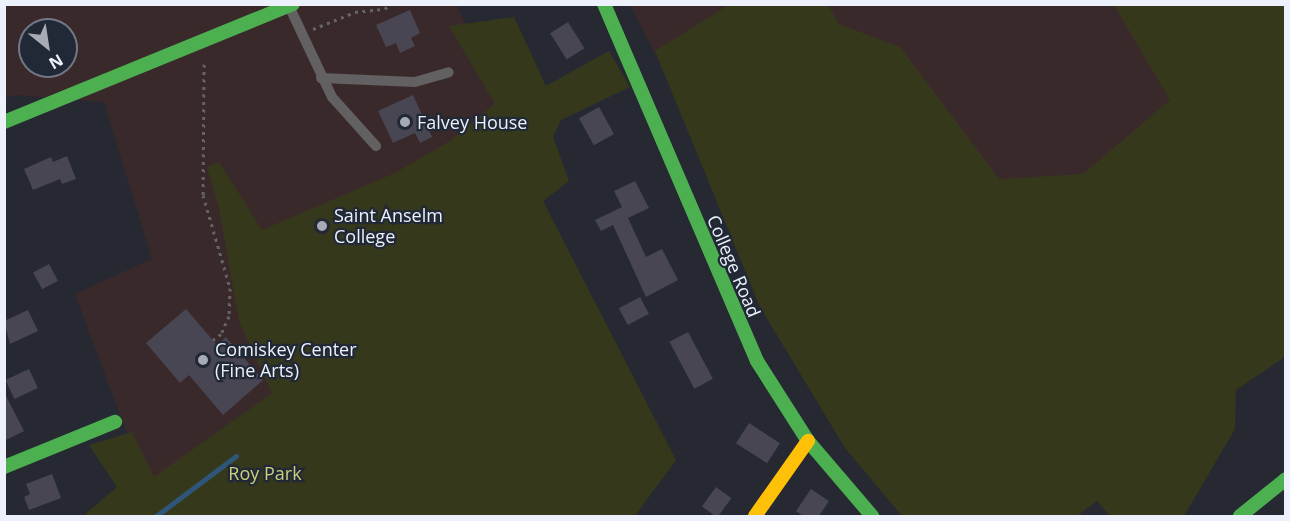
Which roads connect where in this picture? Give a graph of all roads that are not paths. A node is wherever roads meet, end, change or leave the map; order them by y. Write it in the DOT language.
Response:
graph roads {
  1 [pos="604,4"];
  2 [pos="291,5"];
  3 [pos="449,72"];
  4 [pos="321,78"];
  5 [pos="4,123"];
  6 [pos="376,146"];
  7 [pos="115,422"];
  8 [pos="808,441"];
  9 [pos="4,466"];
  10 [pos="1286,479"];
  11 [pos="755,516"];
  12 [pos="872,516"];
  13 [pos="1240,516"];
  1 -- 8 [label="street, College Road"];
  2 -- 4 [label="lane"];
  2 -- 5 [label="street"];
  3 -- 4 [label="lane"];
  4 -- 6 [label="lane"];
  7 -- 9 [label="street"];
  8 -- 11 [label="street"];
  8 -- 12 [label="street, College Road"];
  10 -- 13 [label="street"];
}
